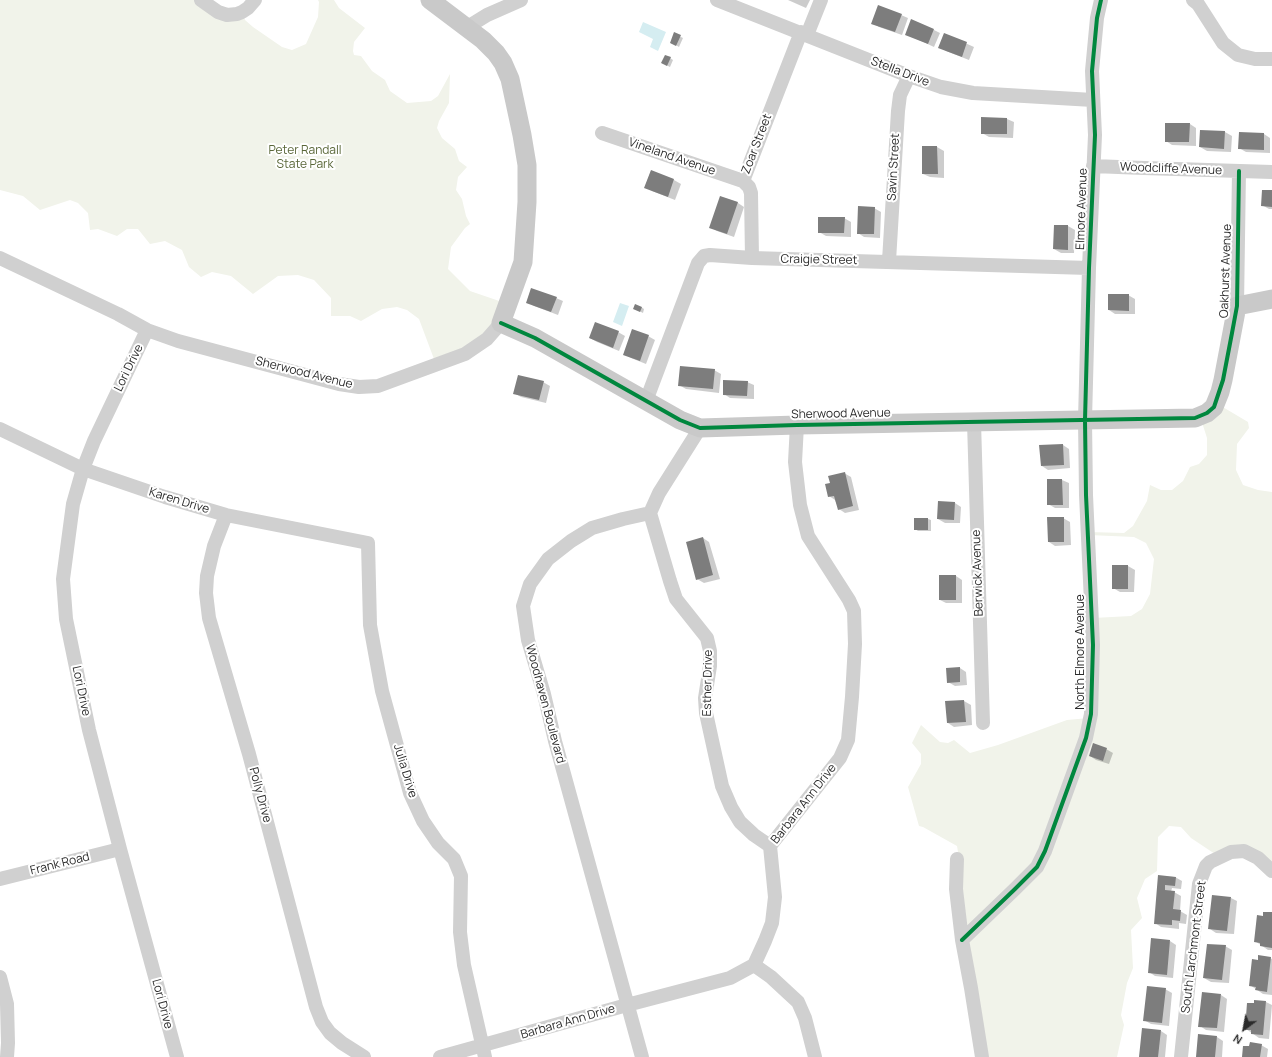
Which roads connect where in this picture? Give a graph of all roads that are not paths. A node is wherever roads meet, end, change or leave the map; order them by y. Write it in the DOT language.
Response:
graph roads {
  1 [pos="201,0"];
  2 [pos="255,0"];
  3 [pos="430,0"];
  4 [pos="521,0"];
  5 [pos="718,0"];
  6 [pos="821,0"];
  7 [pos="1101,0"];
  8 [pos="1193,0"];
  9 [pos="466,28"];
  10 [pos="804,34"];
  11 [pos="1272,59"];
  12 [pos="909,76"];
  13 [pos="1093,100"];
  14 [pos="602,133"];
  15 [pos="1093,166"];
  16 [pos="1239,171"];
  17 [pos="1272,172"];
  18 [pos="743,181"];
  19 [pos="0,258"];
  20 [pos="752,258"];
  21 [pos="889,261"];
  22 [pos="1089,268"];
  23 [pos="1272,299"];
  24 [pos="1237,306"];
  25 [pos="501,323"];
  26 [pos="147,330"];
  27 [pos="646,400"];
  28 [pos="1207,413"];
  29 [pos="1085,420"];
  30 [pos="974,422"];
  31 [pos="797,425"];
  32 [pos="700,428"];
  33 [pos="0,429"];
  34 [pos="83,470"];
  35 [pos="650,513"];
  36 [pos="226,515"];
  37 [pos="368,543"];
  38 [pos="983,723"];
  39 [pos="770,846"];
  40 [pos="120,849"];
  41 [pos="957,860"];
  42 [pos="1272,871"];
  43 [pos="0,879"];
  44 [pos="962,940"];
  45 [pos="754,965"];
  46 [pos="0,977"];
  47 [pos="627,1005"];
  48 [pos="484,1051"];
  49 [pos="7,1057"];
  50 [pos="177,1057"];
  51 [pos="364,1057"];
  52 [pos="440,1057"];
  53 [pos="642,1057"];
  54 [pos="815,1057"];
  55 [pos="982,1057"];
  56 [pos="1181,1057"];
  1 -- 2 [label="street"];
  3 -- 9 [label="street"];
  4 -- 9 [label="street"];
  5 -- 10 [label="street, Stella Drive"];
  6 -- 10 [label="street, Zoar Street"];
  7 -- 13 [label="street, Elmore Avenue"];
  8 -- 11 [label="street"];
  9 -- 25 [label="street"];
  10 -- 12 [label="street, Stella Drive"];
  10 -- 18 [label="street, Zoar Street"];
  12 -- 13 [label="street, Stella Drive"];
  12 -- 21 [label="street, Savin Street"];
  13 -- 15 [label="street, Elmore Avenue"];
  14 -- 18 [label="street, Vineland Avenue"];
  15 -- 16 [label="street, Woodcliffe Avenue"];
  15 -- 22 [label="street, Elmore Avenue"];
  16 -- 17 [label="street, Woodcliffe Avenue"];
  16 -- 24 [label="street, Oakhurst Avenue"];
  18 -- 20 [label="street, Zoar Street"];
  19 -- 26 [label="street, Sherwood Avenue"];
  20 -- 21 [label="street, Craigie Street"];
  20 -- 27 [label="street, Craigie Street"];
  21 -- 22 [label="street, Craigie Street"];
  22 -- 29 [label="street, Elmore Avenue"];
  23 -- 24 [label="street"];
  24 -- 28 [label="street, Oakhurst Avenue"];
  25 -- 26 [label="street, Sherwood Avenue"];
  25 -- 27 [label="street, Sherwood Avenue"];
  26 -- 34 [label="street, Lori Drive"];
  27 -- 32 [label="street, Sherwood Avenue"];
  28 -- 29 [label="street, Sherwood Avenue"];
  29 -- 30 [label="street, Sherwood Avenue"];
  29 -- 44 [label="street, North Elmore Avenue"];
  30 -- 31 [label="street, Sherwood Avenue"];
  30 -- 38 [label="street, Berwick Avenue"];
  31 -- 32 [label="street, Sherwood Avenue"];
  31 -- 39 [label="street, Barbara Ann Drive"];
  32 -- 35 [label="street"];
  33 -- 34 [label="street, Karen Drive"];
  34 -- 36 [label="street, Karen Drive"];
  34 -- 40 [label="street, Lori Drive"];
  35 -- 39 [label="street, Esther Drive"];
  35 -- 47 [label="street, Woodhaven Boulevard"];
  36 -- 37 [label="street, Karen Drive"];
  36 -- 51 [label="street, Polly Drive"];
  37 -- 48 [label="street, Julia Drive"];
  39 -- 45 [label="street, Barbara Ann Drive"];
  40 -- 43 [label="street, Frank Road"];
  40 -- 50 [label="street, Lori Drive"];
  41 -- 44 [label="street"];
  42 -- 56 [label="street, South Larchmont Street"];
  44 -- 55 [label="street"];
  45 -- 47 [label="street, Barbara Ann Drive"];
  45 -- 54 [label="street"];
  46 -- 49 [label="street"];
  47 -- 48 [label="street, Barbara Ann Drive"];
  47 -- 53 [label="street, Woodhaven Boulevard"];
  48 -- 52 [label="street, Barbara Ann Drive"];
}
